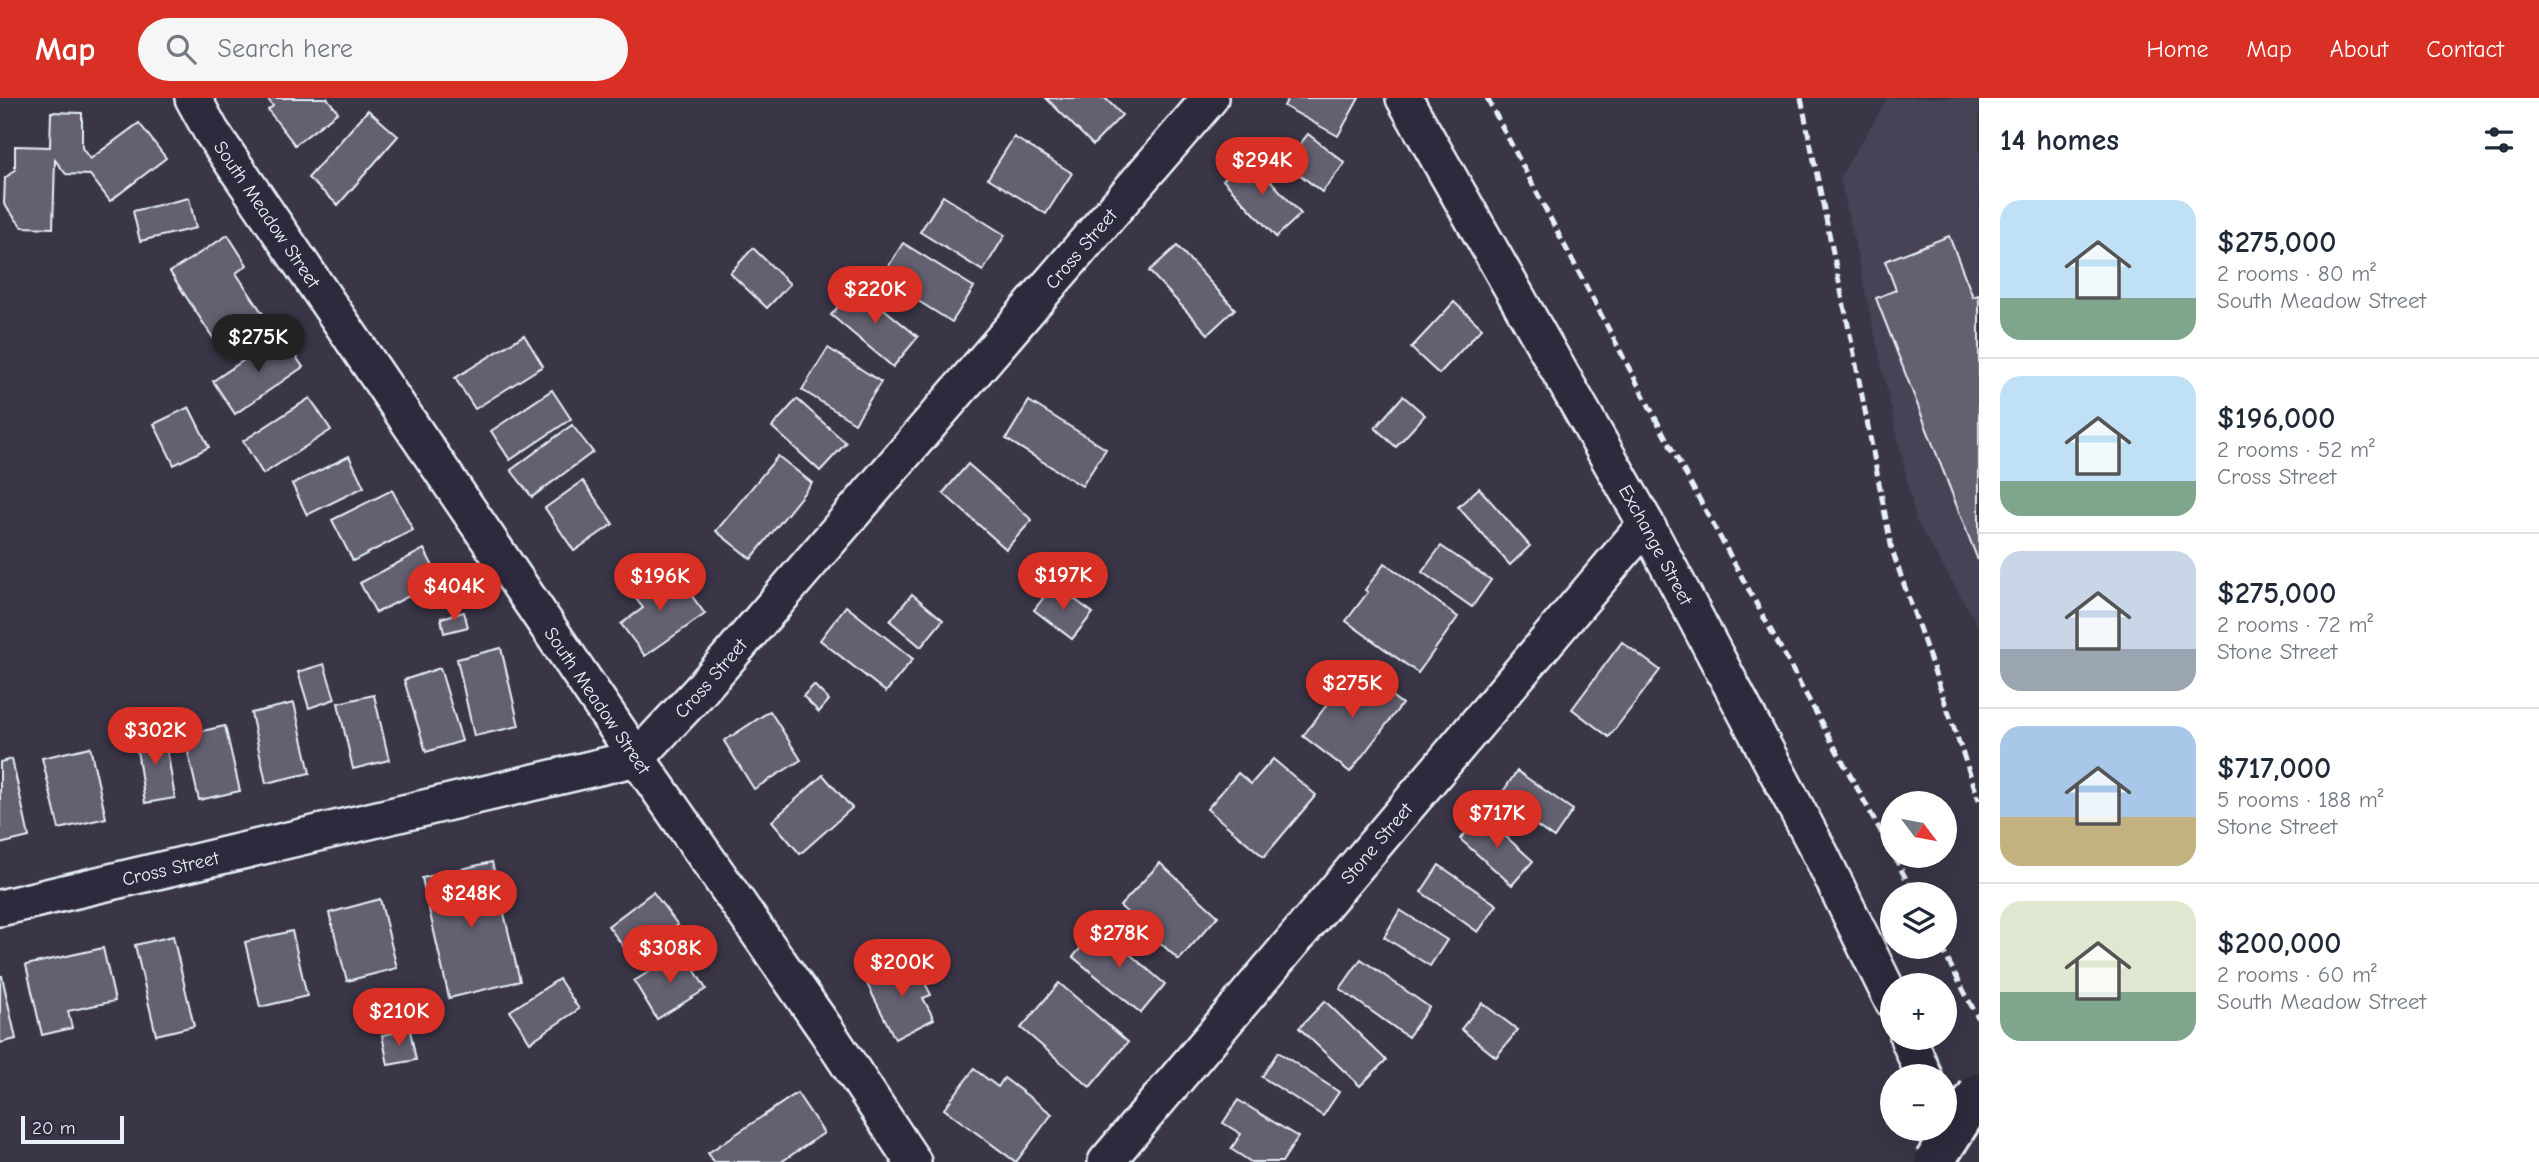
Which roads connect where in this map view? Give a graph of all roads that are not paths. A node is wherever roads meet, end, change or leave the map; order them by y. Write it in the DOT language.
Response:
graph roads {
  1 [pos="193,98"];
  2 [pos="1404,98"];
  3 [pos="1209,99"];
  4 [pos="1646,524"];
  5 [pos="637,758"];
  6 [pos="0,908"];
  7 [pos="1880,975"];
  8 [pos="1979,1091"];
  9 [pos="1951,1141"];
  10 [pos="913,1162"];
  11 [pos="1106,1162"];
  12 [pos="1934,1162"];
  13 [pos="1960,1162"];
  1 -- 5 [label="street, South Meadow Street"];
  2 -- 4 [label="street, Exchange Street"];
  3 -- 5 [label="street, Cross Street"];
  4 -- 7 [label="street, Exchange Street"];
  4 -- 11 [label="street, Stone Street"];
  5 -- 6 [label="street, Cross Street"];
  5 -- 10 [label="street, South Meadow Street"];
  8 -- 12 [label="highway, bridge"];
  9 -- 13 [label="street"];
}
